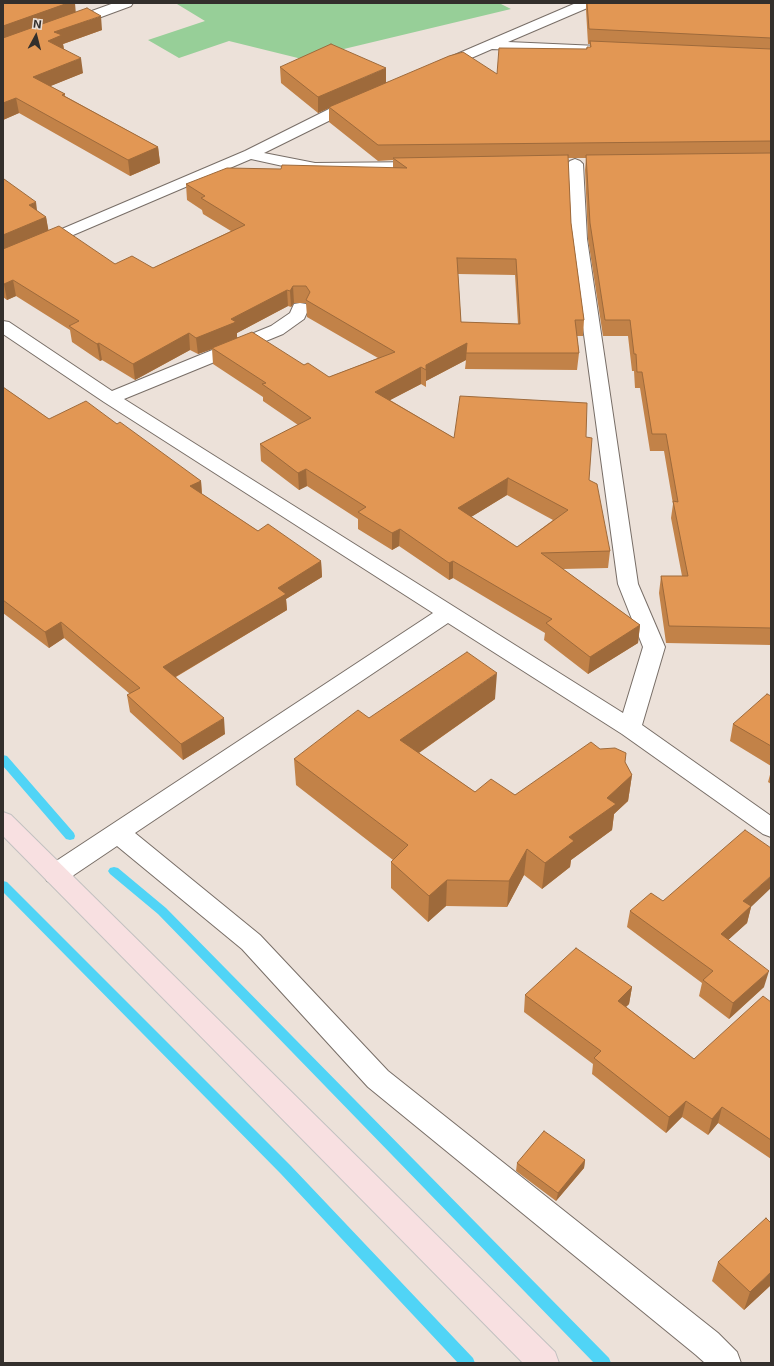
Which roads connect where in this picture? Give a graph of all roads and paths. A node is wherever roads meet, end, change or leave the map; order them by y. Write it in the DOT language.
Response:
graph roads {
  1 [pos="126,3"];
  2 [pos="587,3"];
  3 [pos="55,29"];
  4 [pos="491,46"];
  5 [pos="608,51"];
  6 [pos="427,73"];
  7 [pos="370,97"];
  8 [pos="250,154"];
  9 [pos="575,164"];
  10 [pos="441,166"];
  11 [pos="3,260"];
  12 [pos="300,308"];
  13 [pos="3,326"];
  14 [pos="110,398"];
  15 [pos="448,613"];
  16 [pos="630,728"];
  17 [pos="3,821"];
  18 [pos="771,828"];
  19 [pos="118,833"];
  20 [pos="56,874"];
  21 [pos="544,1363"];
  22 [pos="726,1363"];
  1 -- 3 [label="street"];
  2 -- 4 [label="street"];
  4 -- 5 [label="street"];
  4 -- 6 [label="street"];
  7 -- 8 [label="street"];
  8 -- 10 [label="street"];
  8 -- 11 [label="street"];
  9 -- 16 [label="street"];
  12 -- 14 [label="street"];
  13 -- 14 [label="street"];
  14 -- 15 [label="street"];
  15 -- 16 [label="street"];
  15 -- 19 [label="street"];
  16 -- 18 [label="street"];
  17 -- 20 [label="main road"];
  19 -- 20 [label="street"];
  19 -- 22 [label="street"];
  20 -- 21 [label="main road"];
}
